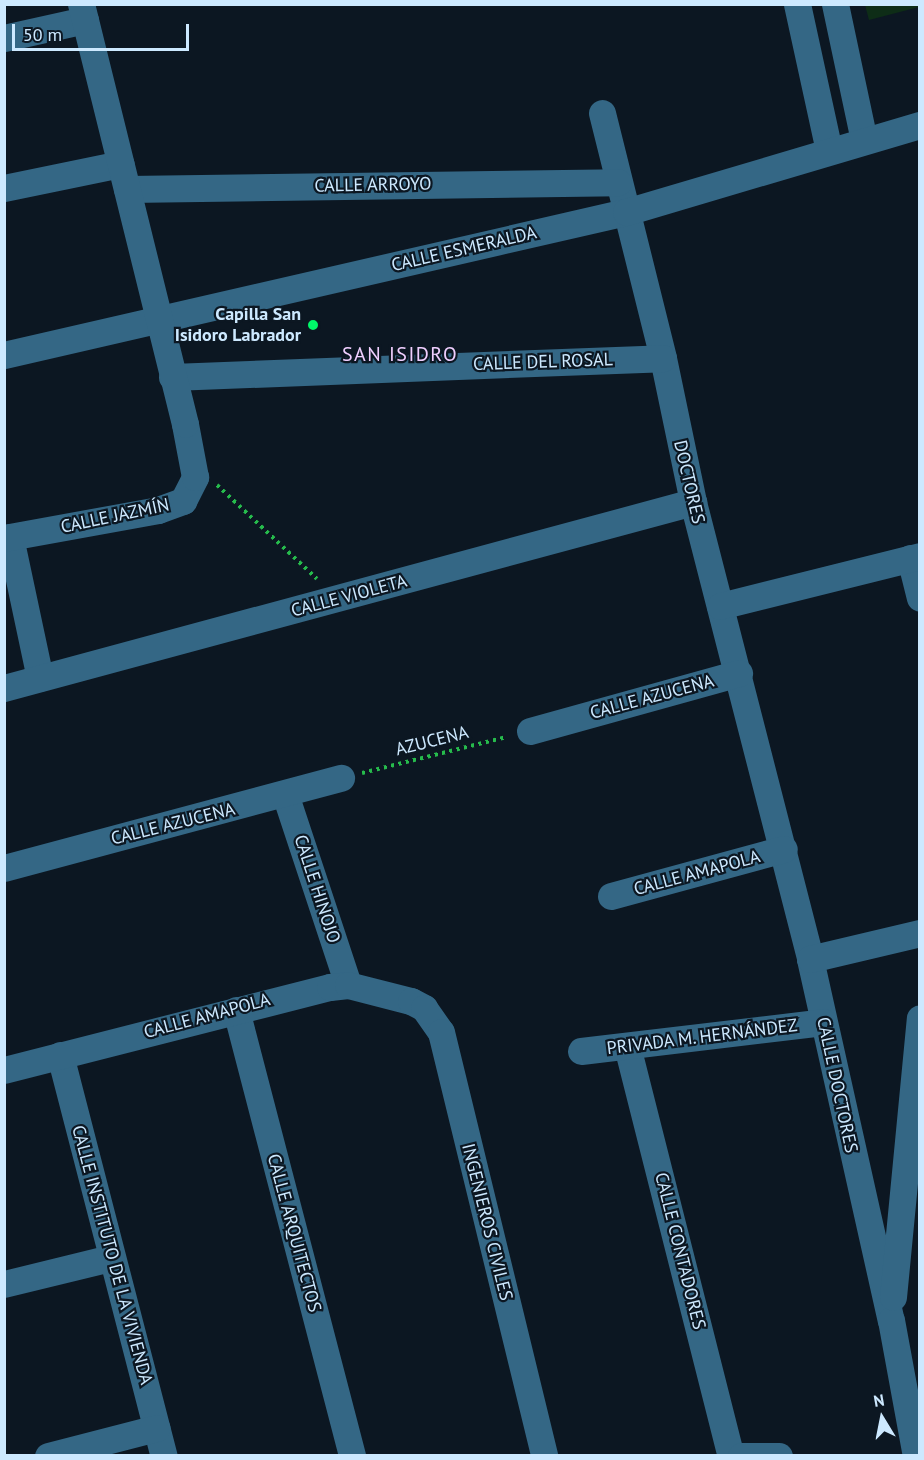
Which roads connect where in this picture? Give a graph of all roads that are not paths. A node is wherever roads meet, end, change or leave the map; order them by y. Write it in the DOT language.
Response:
graph roads {
  1 [pos="797,4"];
  2 [pos="835,4"];
  3 [pos="82,12"];
  4 [pos="4,38"];
  5 [pos="602,113"];
  6 [pos="920,125"];
  7 [pos="864,141"];
  8 [pos="829,151"];
  9 [pos="124,176"];
  10 [pos="618,182"];
  11 [pos="4,188"];
  12 [pos="626,212"];
  13 [pos="160,320"];
  14 [pos="4,355"];
  15 [pos="663,358"];
  16 [pos="172,377"];
  17 [pos="693,502"];
  18 [pos="7,538"];
  19 [pos="915,557"];
  20 [pos="920,598"];
  21 [pos="720,606"];
  22 [pos="739,673"];
  23 [pos="40,678"];
  24 [pos="4,688"];
  25 [pos="530,731"];
  26 [pos="341,778"];
  27 [pos="285,794"];
  28 [pos="784,849"];
  29 [pos="4,868"];
  30 [pos="611,896"];
  31 [pos="920,933"];
  32 [pos="810,959"];
  33 [pos="348,985"];
  34 [pos="411,1000"];
  35 [pos="236,1010"];
  36 [pos="920,1018"];
  37 [pos="824,1022"];
  38 [pos="627,1046"];
  39 [pos="581,1051"];
  40 [pos="60,1055"];
  41 [pos="4,1070"];
  42 [pos="111,1258"];
  43 [pos="4,1284"];
  44 [pos="891,1320"];
  45 [pos="156,1428"];
  46 [pos="48,1455"];
  47 [pos="164,1455"];
  48 [pos="352,1455"];
  49 [pos="544,1455"];
  50 [pos="731,1455"];
  51 [pos="741,1455"];
  52 [pos="779,1455"];
  53 [pos="916,1455"];
  1 -- 8 [label="street"];
  2 -- 7 [label="street"];
  3 -- 4 [label="street"];
  3 -- 9 [label="street"];
  5 -- 10 [label="street, DOCTORES"];
  6 -- 7 [label="street, CALLE ESMERALDA"];
  7 -- 8 [label="street, CALLE ESMERALDA"];
  8 -- 12 [label="street, CALLE ESMERALDA"];
  9 -- 10 [label="street, CALLE ARROYO"];
  9 -- 11 [label="street, CALLE ARROYO"];
  9 -- 13 [label="street"];
  10 -- 12 [label="street, DOCTORES"];
  12 -- 13 [label="street, CALLE ESMERALDA"];
  12 -- 15 [label="street, DOCTORES"];
  13 -- 14 [label="street, CALLE ESMERALDA"];
  13 -- 16 [label="street"];
  15 -- 16 [label="street, CALLE DEL ROSAL"];
  15 -- 17 [label="street, DOCTORES"];
  16 -- 18 [label="street, CALLE JAZMÍN"];
  17 -- 21 [label="street, DOCTORES"];
  17 -- 23 [label="street, CALLE VIOLETA"];
  18 -- 23 [label="street"];
  19 -- 20 [label="street"];
  19 -- 21 [label="street"];
  21 -- 22 [label="street, DOCTORES"];
  22 -- 25 [label="street, CALLE AZUCENA"];
  22 -- 28 [label="street, DOCTORES"];
  23 -- 24 [label="street, CALLE VIOLETA"];
  26 -- 27 [label="street, CALLE AZUCENA"];
  27 -- 29 [label="street, CALLE AZUCENA"];
  27 -- 33 [label="street, CALLE HINOJO"];
  28 -- 30 [label="street, CALLE AMAPOLA"];
  28 -- 32 [label="street, CALLE DOCTORES"];
  31 -- 32 [label="street"];
  32 -- 37 [label="street, CALLE DOCTORES"];
  33 -- 34 [label="street, CALLE AMAPOLA"];
  33 -- 35 [label="street, CALLE AMAPOLA"];
  34 -- 49 [label="street, INGENIEROS CIVILES"];
  35 -- 40 [label="street, CALLE AMAPOLA"];
  35 -- 48 [label="street, CALLE ARQUITECTOS"];
  36 -- 44 [label="street, CALLE DOCTORES"];
  37 -- 38 [label="street, PRIVADA M. HERNÁNDEZ"];
  37 -- 44 [label="street, CALLE DOCTORES"];
  38 -- 39 [label="street, PRIVADA M. HERNÁNDEZ"];
  38 -- 50 [label="street, CALLE CONTADORES"];
  40 -- 41 [label="street, CALLE AMAPOLA"];
  40 -- 42 [label="street, CALLE INSTITUTO DE LA VIVIENDA"];
  42 -- 43 [label="street"];
  42 -- 45 [label="street, CALLE INSTITUTO DE LA VIVIENDA"];
  44 -- 53 [label="street, CALLE DOCTORES"];
  45 -- 46 [label="street"];
  45 -- 47 [label="street, CALLE INSTITUTO DE LA VIVIENDA"];
  51 -- 52 [label="street"];
}
